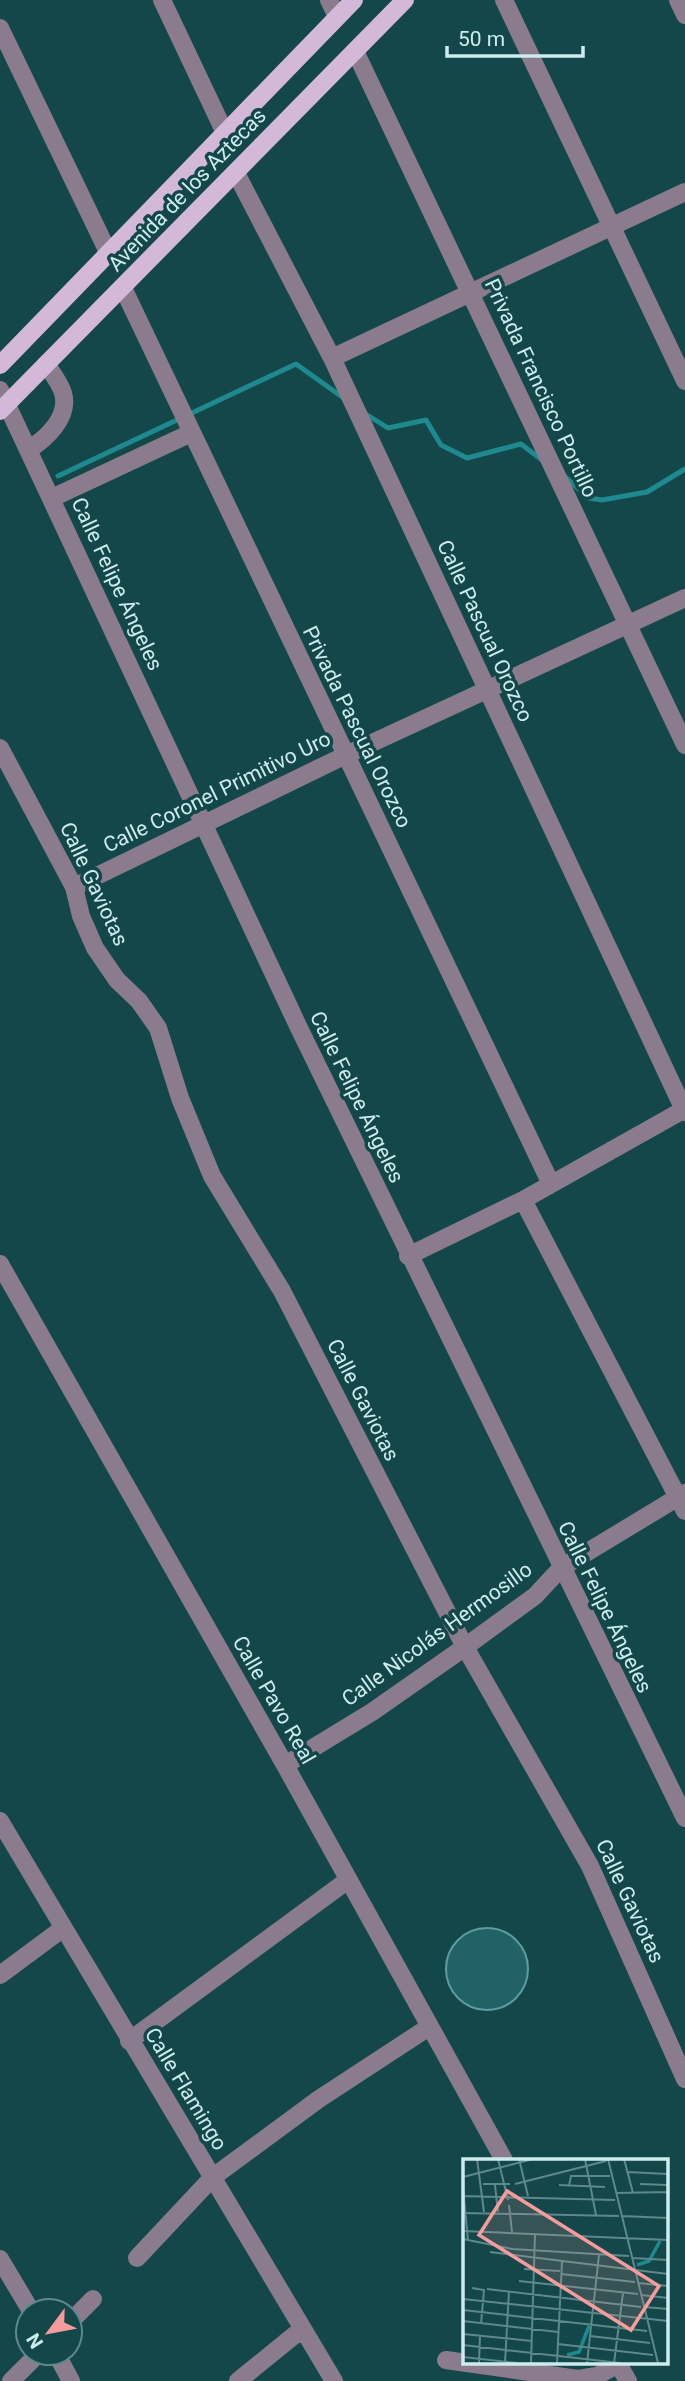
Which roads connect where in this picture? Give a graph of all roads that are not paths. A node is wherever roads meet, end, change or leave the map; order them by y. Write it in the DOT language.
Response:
graph roads {
  1 [pos="162,0"];
  2 [pos="329,0"];
  3 [pos="354,0"];
  4 [pos="405,0"];
  5 [pos="504,0"];
  6 [pos="678,0"];
  7 [pos="685,15"];
  8 [pos="337,17"];
  9 [pos="0,28"];
  10 [pos="355,51"];
  11 [pos="225,133"];
  12 [pos="236,173"];
  13 [pos="685,192"];
  14 [pos="612,227"];
  15 [pos="109,254"];
  16 [pos="123,288"];
  17 [pos="472,295"];
  18 [pos="332,358"];
  19 [pos="46,364"];
  20 [pos="0,365"];
  21 [pos="685,381"];
  22 [pos="2,402"];
  23 [pos="191,433"];
  24 [pos="29,450"];
  25 [pos="52,498"];
  26 [pos="685,598"];
  27 [pos="626,625"];
  28 [pos="487,689"];
  29 [pos="685,745"];
  30 [pos="0,748"];
  31 [pos="346,755"];
  32 [pos="204,823"];
  33 [pos="74,887"];
  34 [pos="685,1110"];
  35 [pos="551,1184"];
  36 [pos="523,1200"];
  37 [pos="408,1256"];
  38 [pos="0,1264"];
  39 [pos="682,1501"];
  40 [pos="561,1568"];
  41 [pos="465,1647"];
  42 [pos="285,1765"];
  43 [pos="685,1818"];
  44 [pos="0,1821"];
  45 [pos="348,1880"];
  46 [pos="62,1929"];
  47 [pos="0,1975"];
  48 [pos="429,2027"];
  49 [pos="129,2041"];
  50 [pos="685,2079"];
  51 [pos="503,2159"];
  52 [pos="213,2178"];
  53 [pos="137,2258"];
  54 [pos="0,2259"];
  55 [pos="23,2297"];
  56 [pos="93,2299"];
  57 [pos="84,2308"];
  58 [pos="302,2329"];
  59 [pos="446,2360"];
  60 [pos="463,2362"];
  61 [pos="474,2364"];
  62 [pos="616,2364"];
  63 [pos="619,2364"];
  64 [pos="25,2367"];
  65 [pos="11,2381"];
  66 [pos="238,2381"];
  67 [pos="334,2381"];
  68 [pos="628,2381"];
  1 -- 11 [label="street"];
  2 -- 8 [label="street"];
  3 -- 8 [label="main road, Avenida de los Aztecas"];
  4 -- 10 [label="main road, Avenida de los Aztecas"];
  5 -- 14 [label="street"];
  6 -- 7 [label="street"];
  8 -- 11 [label="main road, Avenida de los Aztecas"];
  9 -- 15 [label="street"];
  10 -- 12 [label="main road, Avenida de los Aztecas"];
  10 -- 17 [label="street, Privada Francisco Portillo"];
  11 -- 15 [label="main road, Avenida de los Aztecas"];
  12 -- 16 [label="main road, Avenida de los Aztecas"];
  12 -- 18 [label="street, Calle Pascual Orozco"];
  13 -- 14 [label="street"];
  14 -- 17 [label="street"];
  14 -- 21 [label="street"];
  15 -- 20 [label="main road, Avenida de los Aztecas"];
  16 -- 19 [label="main road, Avenida de los Aztecas"];
  16 -- 23 [label="street, Privada Pascual Orozco"];
  17 -- 18 [label="street"];
  17 -- 27 [label="street, Privada Francisco Portillo"];
  18 -- 28 [label="street, Calle Pascual Orozco"];
  19 -- 22 [label="main road, Avenida de los Aztecas"];
  19 -- 24 [label="street"];
  22 -- 24 [label="street, Calle Felipe Ángeles"];
  23 -- 25 [label="street"];
  23 -- 31 [label="street, Privada Pascual Orozco"];
  24 -- 25 [label="street, Calle Felipe Ángeles"];
  25 -- 32 [label="street, Calle Felipe Ángeles"];
  26 -- 27 [label="street, Calle Coronel Primitivo Uro"];
  27 -- 28 [label="street, Calle Coronel Primitivo Uro"];
  27 -- 29 [label="street, Privada Francisco Portillo"];
  28 -- 31 [label="street, Calle Coronel Primitivo Uro"];
  28 -- 34 [label="street, Calle Pascual Orozco"];
  30 -- 33 [label="street, Calle Gaviotas"];
  31 -- 32 [label="street, Calle Coronel Primitivo Uro"];
  31 -- 35 [label="street, Privada Pascual Orozco"];
  32 -- 33 [label="street, Calle Coronel Primitivo Uro"];
  32 -- 37 [label="street, Calle Felipe Ángeles"];
  33 -- 41 [label="street, Calle Gaviotas"];
  34 -- 35 [label="street"];
  35 -- 36 [label="street"];
  36 -- 37 [label="street"];
  36 -- 39 [label="street"];
  37 -- 40 [label="street, Calle Felipe Ángeles"];
  38 -- 42 [label="street, Calle Pavo Real"];
  39 -- 40 [label="street, Calle Nicolás Hermosillo"];
  40 -- 41 [label="street, Calle Nicolás Hermosillo"];
  40 -- 43 [label="street, Calle Felipe Ángeles"];
  41 -- 42 [label="street, Calle Nicolás Hermosillo"];
  41 -- 50 [label="street, Calle Gaviotas"];
  42 -- 45 [label="street, Calle Pavo Real"];
  44 -- 46 [label="street, Calle Flamingo"];
  45 -- 48 [label="street, Calle Pavo Real"];
  45 -- 49 [label="street"];
  46 -- 47 [label="street"];
  46 -- 49 [label="street, Calle Flamingo"];
  48 -- 51 [label="street, Calle Pavo Real"];
  48 -- 52 [label="street"];
  49 -- 52 [label="street, Calle Flamingo"];
  52 -- 53 [label="street"];
  52 -- 58 [label="street, Calle Flamingo"];
  54 -- 55 [label="street"];
  56 -- 57 [label="street"];
  58 -- 66 [label="street"];
  58 -- 67 [label="street, Calle Flamingo"];
  59 -- 60 [label="street"];
  61 -- 62 [label="street"];
  63 -- 68 [label="street"];
  64 -- 65 [label="street"];
}
